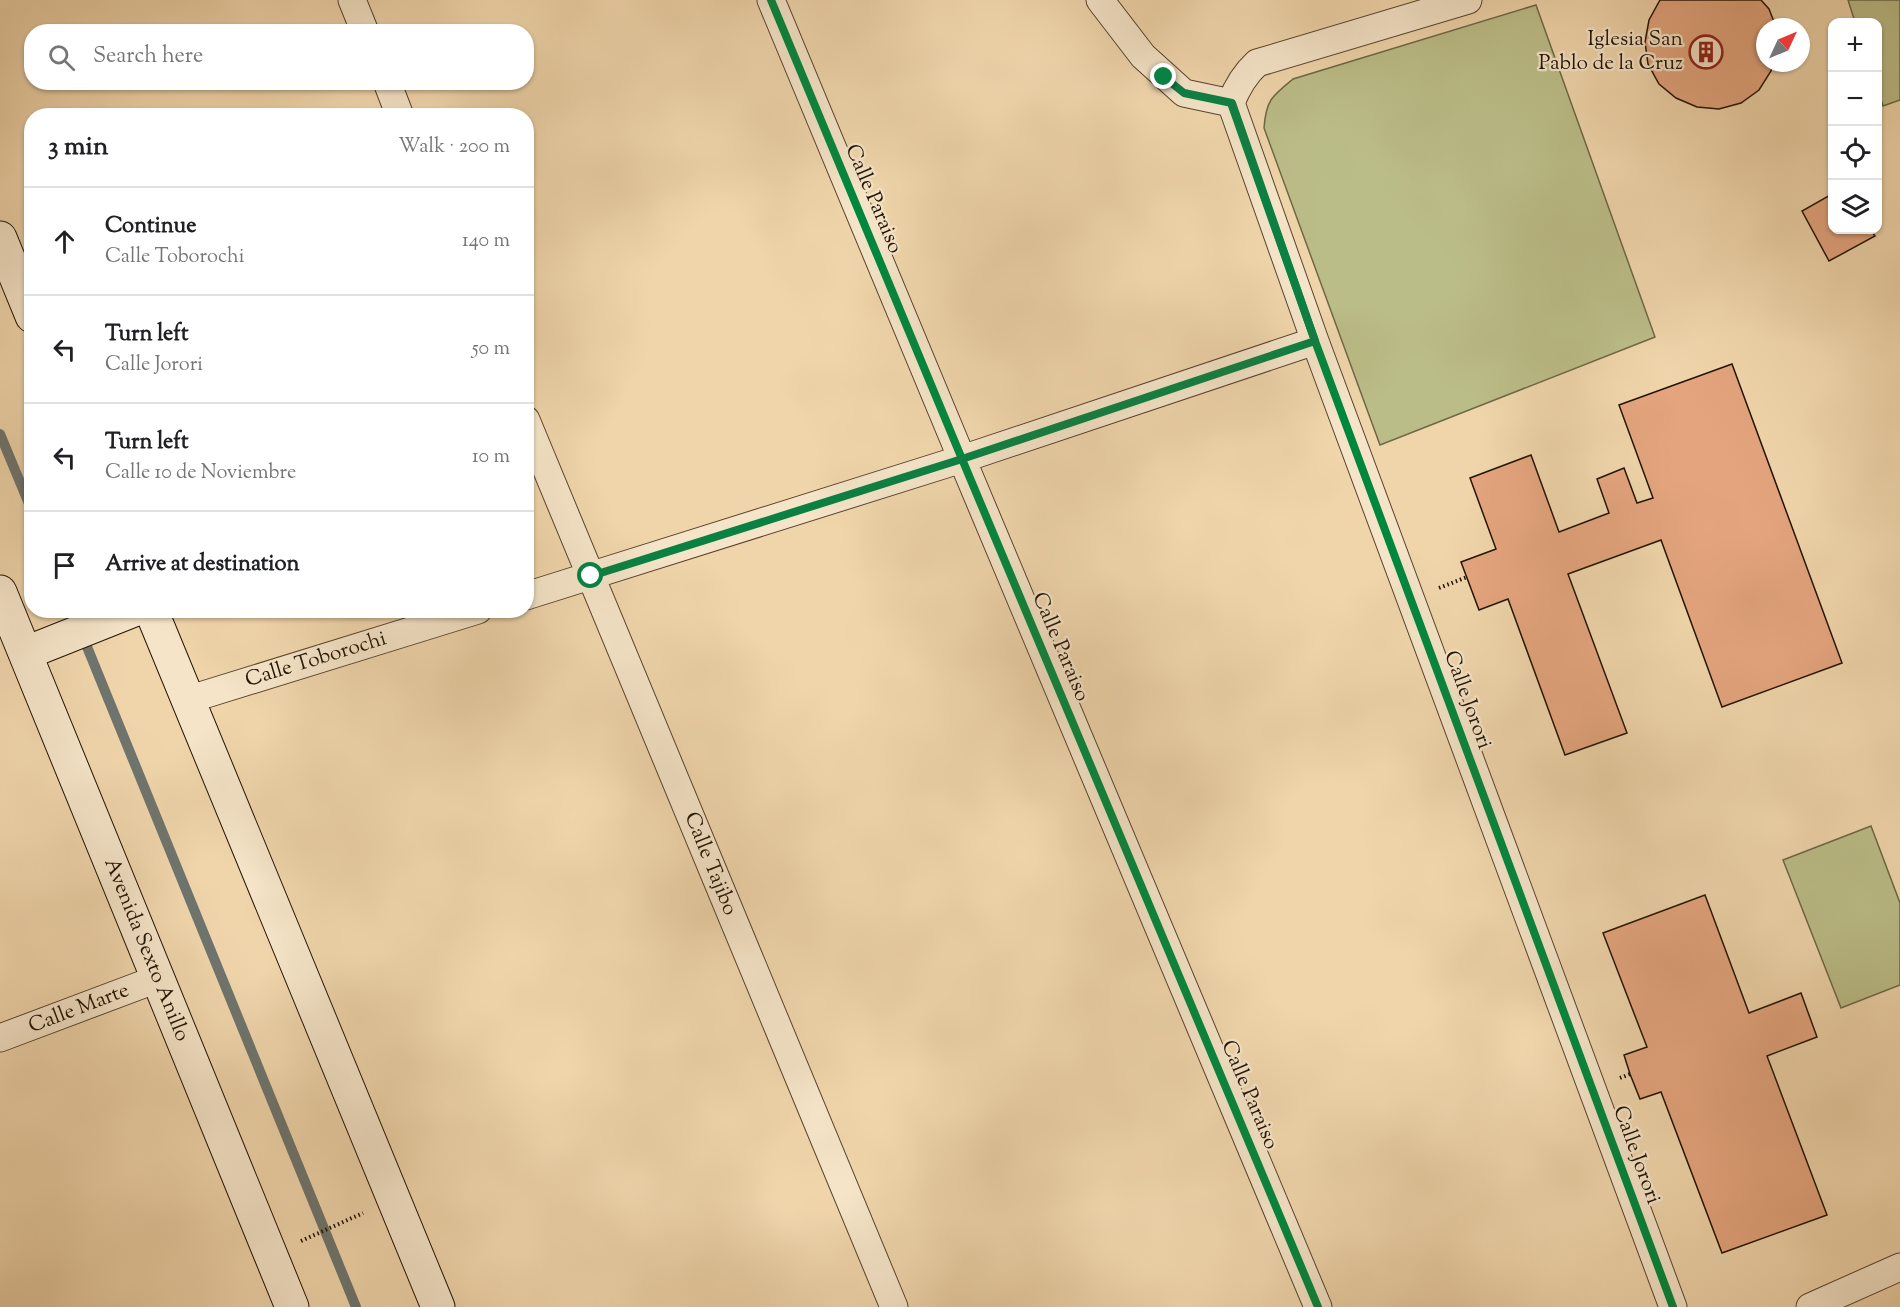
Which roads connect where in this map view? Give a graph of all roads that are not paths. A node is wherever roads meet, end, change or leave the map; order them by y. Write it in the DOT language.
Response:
graph roads {
  1 [pos="352,0"];
  2 [pos="771,0"];
  3 [pos="1100,0"];
  4 [pos="1468,0"];
  5 [pos="362,24"];
  6 [pos="390,90"];
  7 [pos="1232,103"];
  8 [pos="397,108"];
  9 [pos="0,238"];
  10 [pos="24,296"];
  11 [pos="1315,341"];
  12 [pos="534,439"];
  13 [pos="962,459"];
  14 [pos="591,576"];
  15 [pos="0,592"];
  16 [pos="534,594"];
  17 [pos="114,618"];
  18 [pos="154,618"];
  19 [pos="452,618"];
  20 [pos="26,653"];
  21 [pos="187,700"];
  22 [pos="157,979"];
  23 [pos="0,1038"];
  24 [pos="1900,1267"];
  25 [pos="292,1307"];
  26 [pos="438,1307"];
  27 [pos="894,1307"];
  28 [pos="1318,1307"];
  29 [pos="1673,1307"];
  30 [pos="1809,1307"];
  1 -- 5 [label="street"];
  2 -- 13 [label="street, Calle Paraiso"];
  3 -- 7 [label="street"];
  4 -- 7 [label="street"];
  6 -- 8 [label="street"];
  7 -- 11 [label="street, Calle Jorori"];
  9 -- 10 [label="main road"];
  11 -- 13 [label="street"];
  11 -- 29 [label="street, Calle Jorori"];
  12 -- 14 [label="street, Calle Tajibo"];
  13 -- 14 [label="street"];
  13 -- 28 [label="street, Calle Paraiso"];
  14 -- 16 [label="street"];
  14 -- 27 [label="street, Calle Tajibo"];
  15 -- 20 [label="main road, Avenida Sexto Anillo"];
  17 -- 20 [label="main road"];
  18 -- 21 [label="main road"];
  19 -- 21 [label="street, Calle Toborochi"];
  20 -- 22 [label="main road, Avenida Sexto Anillo"];
  21 -- 26 [label="main road"];
  22 -- 23 [label="street, Calle Marte"];
  22 -- 25 [label="main road, Avenida Sexto Anillo"];
  24 -- 30 [label="street"];
}
